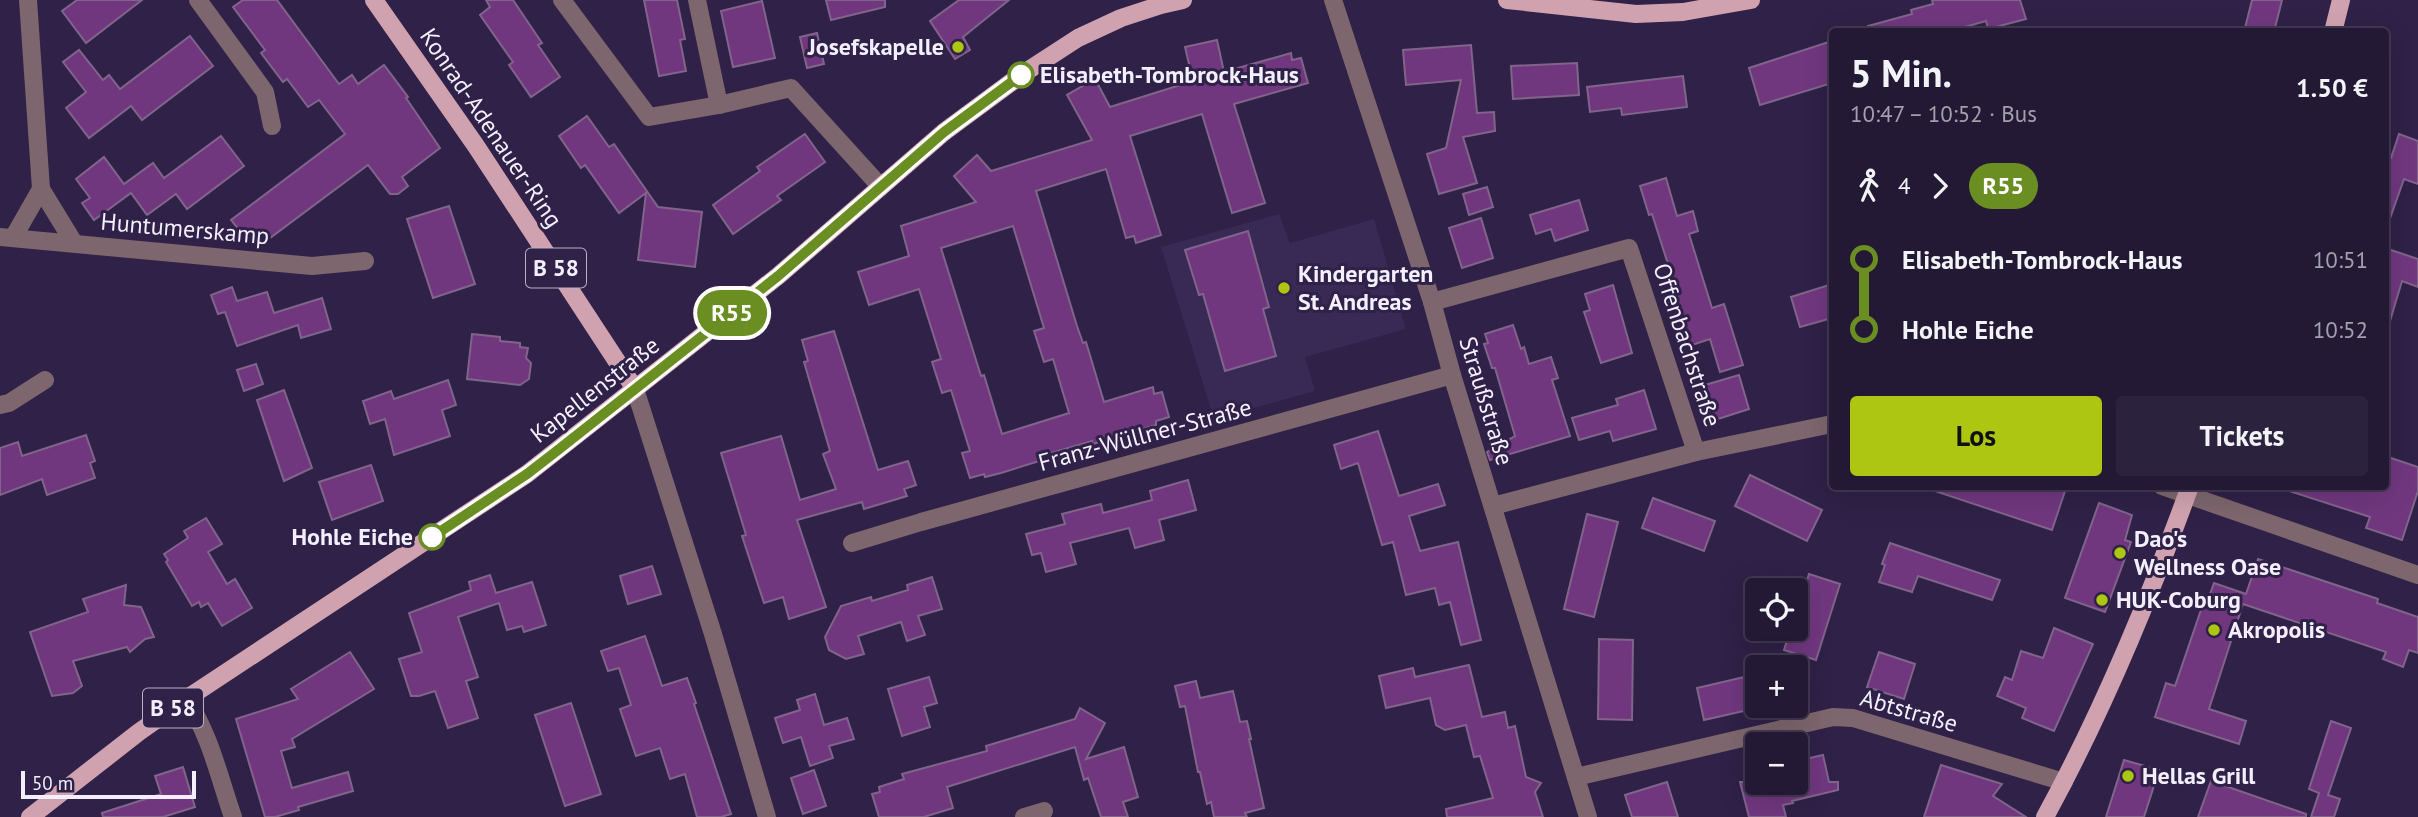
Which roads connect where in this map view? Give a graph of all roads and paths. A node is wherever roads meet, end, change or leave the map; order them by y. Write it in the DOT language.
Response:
graph roads {
  1 [pos="29,0"];
  2 [pos="198,0"];
  3 [pos="374,0"];
  4 [pos="562,0"];
  5 [pos="697,0"];
  6 [pos="1183,0"];
  7 [pos="1333,0"];
  8 [pos="1507,0"];
  9 [pos="1751,0"];
  10 [pos="2341,0"];
  11 [pos="2334,28"];
  12 [pos="719,105"];
  13 [pos="272,126"];
  14 [pos="880,186"];
  15 [pos="41,189"];
  16 [pos="6,237"];
  17 [pos="74,243"];
  18 [pos="365,261"];
  19 [pos="1432,302"];
  20 [pos="1452,375"];
  21 [pos="45,380"];
  22 [pos="635,389"];
  23 [pos="0,405"];
  24 [pos="1829,425"];
  25 [pos="1696,452"];
  26 [pos="2188,491"];
  27 [pos="1493,506"];
  28 [pos="852,543"];
  29 [pos="2418,575"];
  30 [pos="186,699"];
  31 [pos="1576,777"];
  32 [pos="2064,782"];
  33 [pos="1044,811"];
  34 [pos="30,817"];
  35 [pos="233,817"];
  36 [pos="767,817"];
  37 [pos="1024,817"];
  38 [pos="1588,817"];
  39 [pos="2045,817"];
  1 -- 15 [label="street"];
  2 -- 13 [label="street"];
  3 -- 22 [label="main road, Konrad-Adenauer-Ring / B 58"];
  4 -- 12 [label="street"];
  5 -- 12 [label="street"];
  6 -- 14 [label="main road, Kapellenstraße"];
  7 -- 19 [label="street, Straußstraße"];
  8 -- 9 [label="main road"];
  10 -- 11 [label="main road"];
  12 -- 14 [label="street"];
  14 -- 22 [label="main road, Kapellenstraße"];
  15 -- 16 [label="street"];
  15 -- 17 [label="street"];
  16 -- 17 [label="street, Huntumerskamp"];
  17 -- 18 [label="street, Huntumerskamp"];
  19 -- 20 [label="street, Straußstraße"];
  19 -- 25 [label="street, Offenbachstraße"];
  20 -- 27 [label="street, Straußstraße"];
  20 -- 28 [label="street, Franz-Wüllner-Straße"];
  21 -- 23 [label="street"];
  22 -- 30 [label="main road, Kapellenstraße / B 58"];
  22 -- 36 [label="street"];
  24 -- 25 [label="street"];
  25 -- 27 [label="street"];
  26 -- 29 [label="street"];
  26 -- 32 [label="main road"];
  27 -- 31 [label="street, Straußstraße"];
  30 -- 34 [label="main road, Kapellenstraße / B 58"];
  30 -- 35 [label="street"];
  31 -- 32 [label="street, Abtstraße"];
  31 -- 38 [label="street, Straußstraße"];
  32 -- 39 [label="main road"];
  33 -- 37 [label="street"];
}
